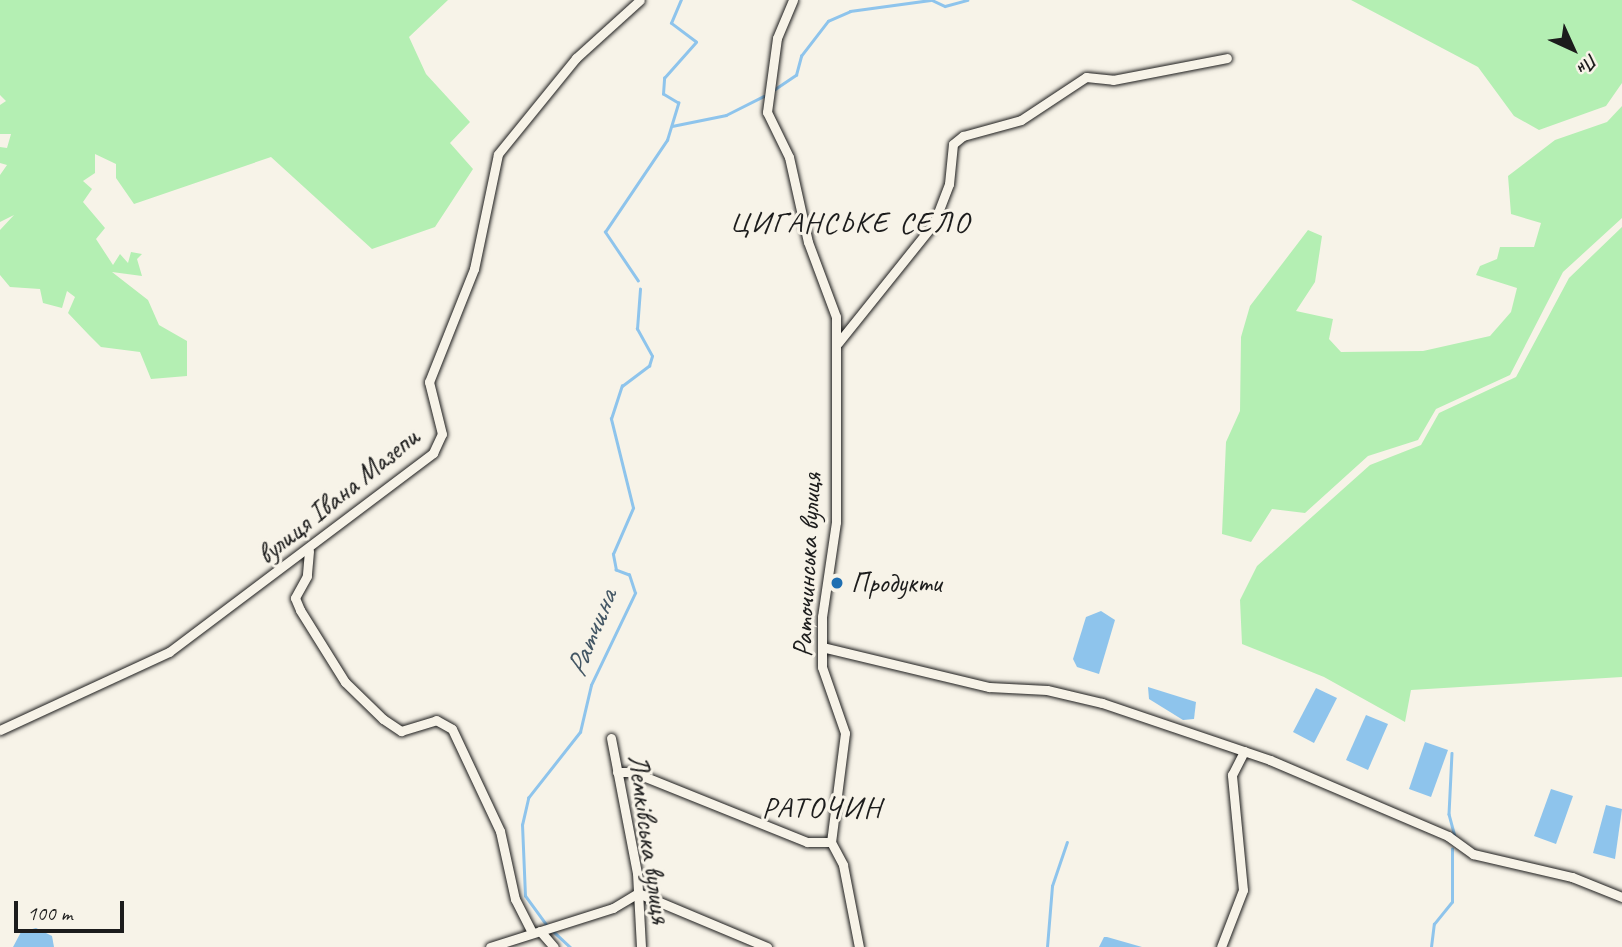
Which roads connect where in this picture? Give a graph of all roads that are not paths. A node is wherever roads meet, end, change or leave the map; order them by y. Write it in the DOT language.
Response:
graph roads {
  1 [pos="640,0"];
  2 [pos="793,0"];
  3 [pos="1227,58"];
  4 [pos="838,343"];
  5 [pos="309,551"];
  6 [pos="822,647"];
  7 [pos="0,730"];
  8 [pos="611,738"];
  9 [pos="1244,751"];
  10 [pos="617,772"];
  11 [pos="831,842"];
  12 [pos="638,893"];
  13 [pos="1622,897"];
  14 [pos="544,928"];
  15 [pos="490,947"];
  16 [pos="554,947"];
  17 [pos="641,947"];
  18 [pos="767,947"];
  19 [pos="859,947"];
  20 [pos="1221,947"];
  1 -- 5 [label="street, вулиця Івана Мазепи"];
  2 -- 4 [label="street, Раточинська вулиця"];
  3 -- 4 [label="street"];
  4 -- 6 [label="street, Раточинська вулиця"];
  5 -- 7 [label="street, вулиця Івана Мазепи"];
  5 -- 14 [label="street"];
  6 -- 9 [label="street"];
  6 -- 11 [label="street, Раточинська вулиця"];
  8 -- 10 [label="street, Лемківська вулиця"];
  9 -- 13 [label="street"];
  9 -- 20 [label="street"];
  10 -- 11 [label="street"];
  10 -- 12 [label="street, Лемківська вулиця"];
  11 -- 19 [label="street"];
  12 -- 14 [label="street"];
  12 -- 17 [label="street, Лемківська вулиця"];
  12 -- 18 [label="street"];
  14 -- 15 [label="street"];
  14 -- 16 [label="street"];
}
